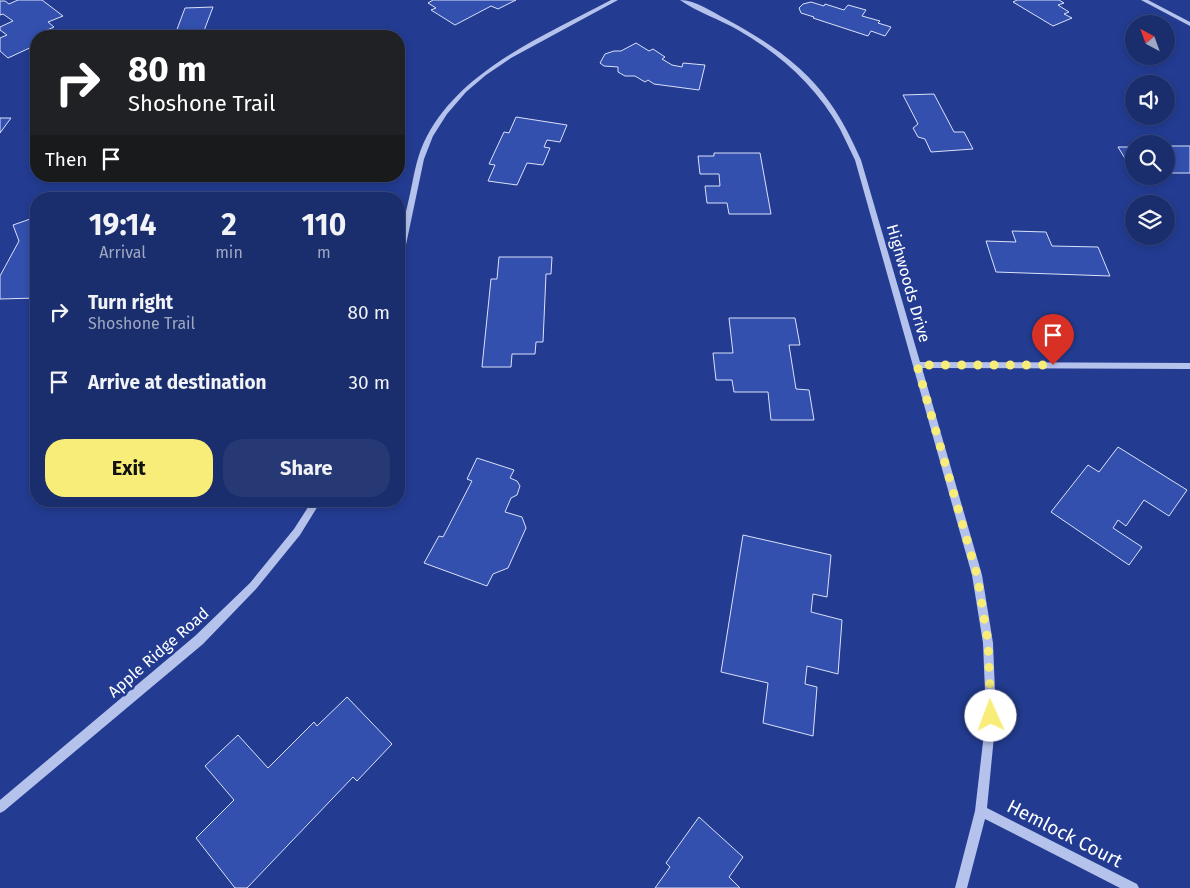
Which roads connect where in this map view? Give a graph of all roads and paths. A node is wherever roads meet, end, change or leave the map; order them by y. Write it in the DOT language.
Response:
graph roads {
  1 [pos="615,0"];
  2 [pos="683,0"];
  3 [pos="1144,0"];
  4 [pos="1190,24"];
  5 [pos="405,232"];
  6 [pos="917,365"];
  7 [pos="1190,366"];
  8 [pos="313,507"];
  9 [pos="0,807"];
  10 [pos="981,810"];
  11 [pos="961,888"];
  12 [pos="1133,888"];
  1 -- 5 [label="street"];
  2 -- 6 [label="street, Highwoods Drive"];
  3 -- 4 [label="street"];
  6 -- 7 [label="street"];
  6 -- 10 [label="street, Highwoods Drive"];
  8 -- 9 [label="street, Apple Ridge Road"];
  10 -- 11 [label="street, Highwoods Drive"];
  10 -- 12 [label="street, Hemlock Court"];
}
